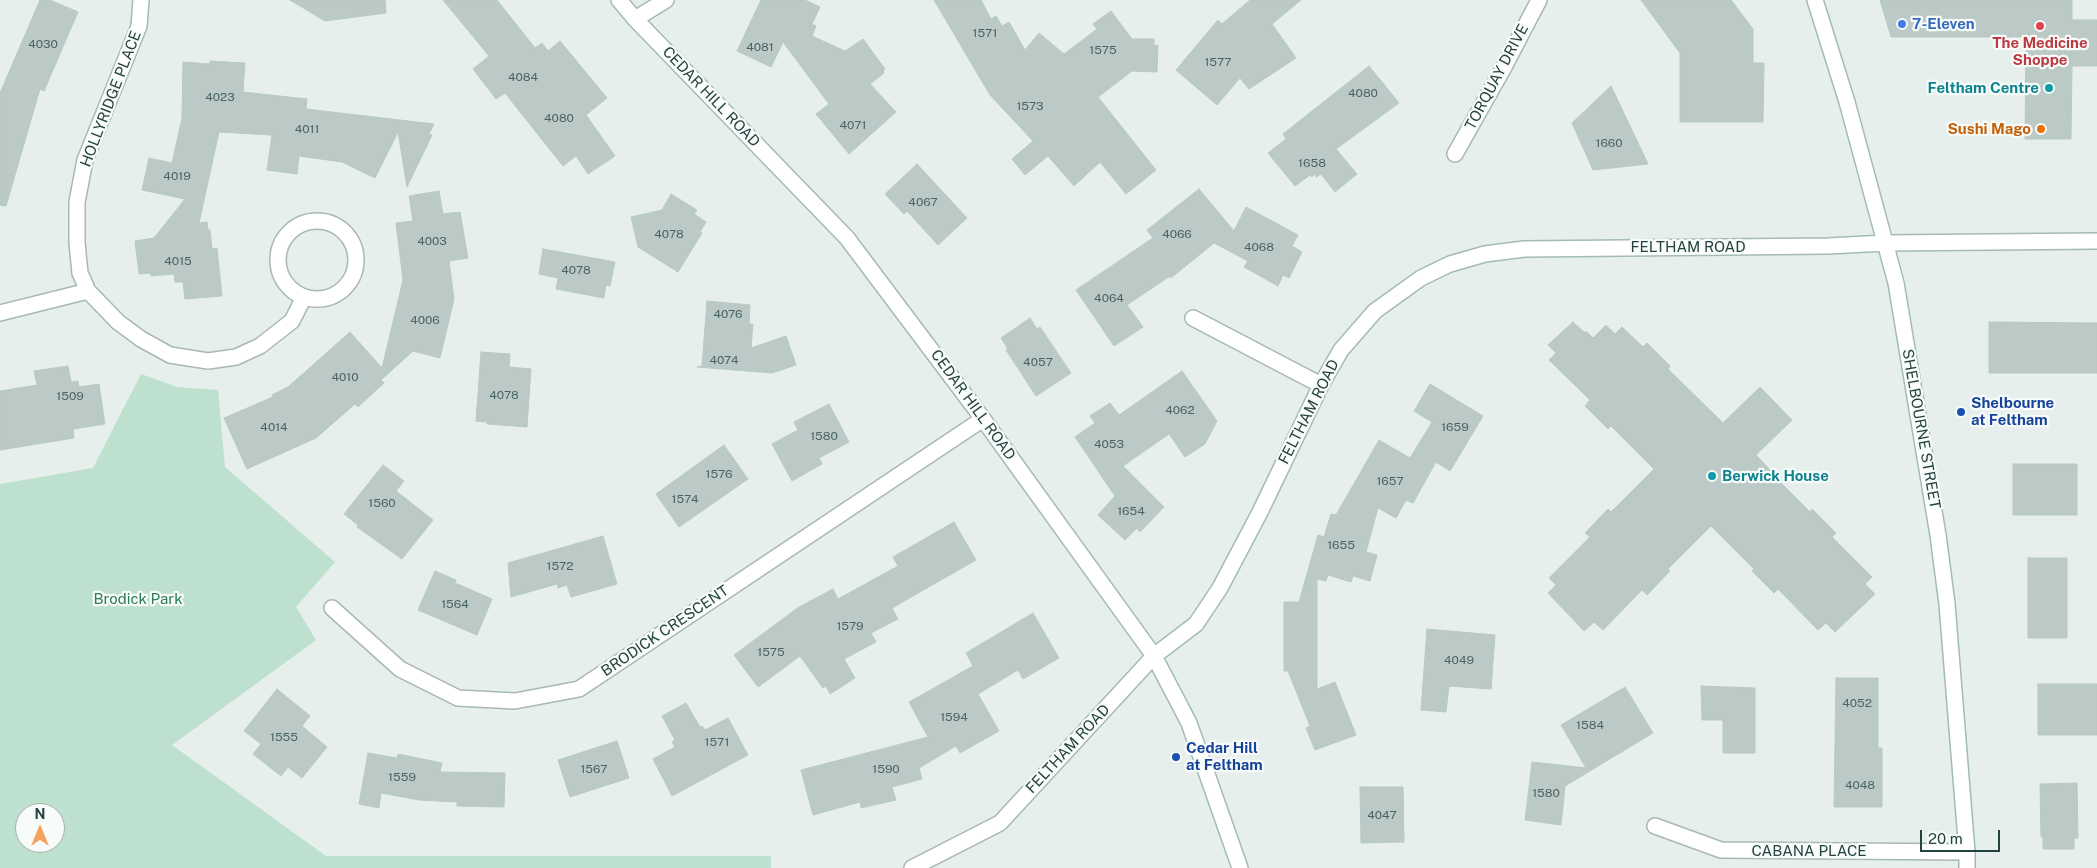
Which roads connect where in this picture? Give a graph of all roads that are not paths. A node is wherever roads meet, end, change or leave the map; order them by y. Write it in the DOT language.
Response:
graph roads {
  1 [pos="141,0"];
  2 [pos="619,0"];
  3 [pos="666,0"];
  4 [pos="1539,0"];
  5 [pos="1814,0"];
  6 [pos="635,19"];
  7 [pos="1455,154"];
  8 [pos="2097,241"];
  9 [pos="1886,243"];
  10 [pos="88,291"];
  11 [pos="304,297"];
  12 [pos="0,313"];
  13 [pos="1193,318"];
  14 [pos="1321,385"];
  15 [pos="984,418"];
  16 [pos="332,608"];
  17 [pos="1154,656"];
  18 [pos="1655,826"];
  19 [pos="1967,852"];
  20 [pos="912,868"];
  21 [pos="1240,868"];
  22 [pos="1967,868"];
  1 -- 10 [label="street, HOLLYRIDGE PLACE"];
  2 -- 6 [label="street, CEDAR HILL ROAD"];
  3 -- 6 [label="street"];
  4 -- 7 [label="street, TORQUAY DRIVE"];
  5 -- 9 [label="street, SHELBOURNE STREET"];
  6 -- 15 [label="street, CEDAR HILL ROAD"];
  8 -- 9 [label="street, FELTHAM ROAD"];
  9 -- 14 [label="street, FELTHAM ROAD"];
  9 -- 19 [label="street, SHELBOURNE STREET"];
  10 -- 11 [label="street, HOLLYRIDGE PLACE"];
  10 -- 12 [label="street"];
  11 -- 11 [label="street"];
  13 -- 14 [label="street"];
  14 -- 17 [label="street, FELTHAM ROAD"];
  15 -- 16 [label="street, BRODICK CRESCENT"];
  15 -- 17 [label="street, CEDAR HILL ROAD"];
  17 -- 20 [label="street, FELTHAM ROAD"];
  17 -- 21 [label="street, CEDAR HILL ROAD"];
  18 -- 19 [label="street, CABANA PLACE"];
  19 -- 22 [label="street, SHELBOURNE STREET"];
}
